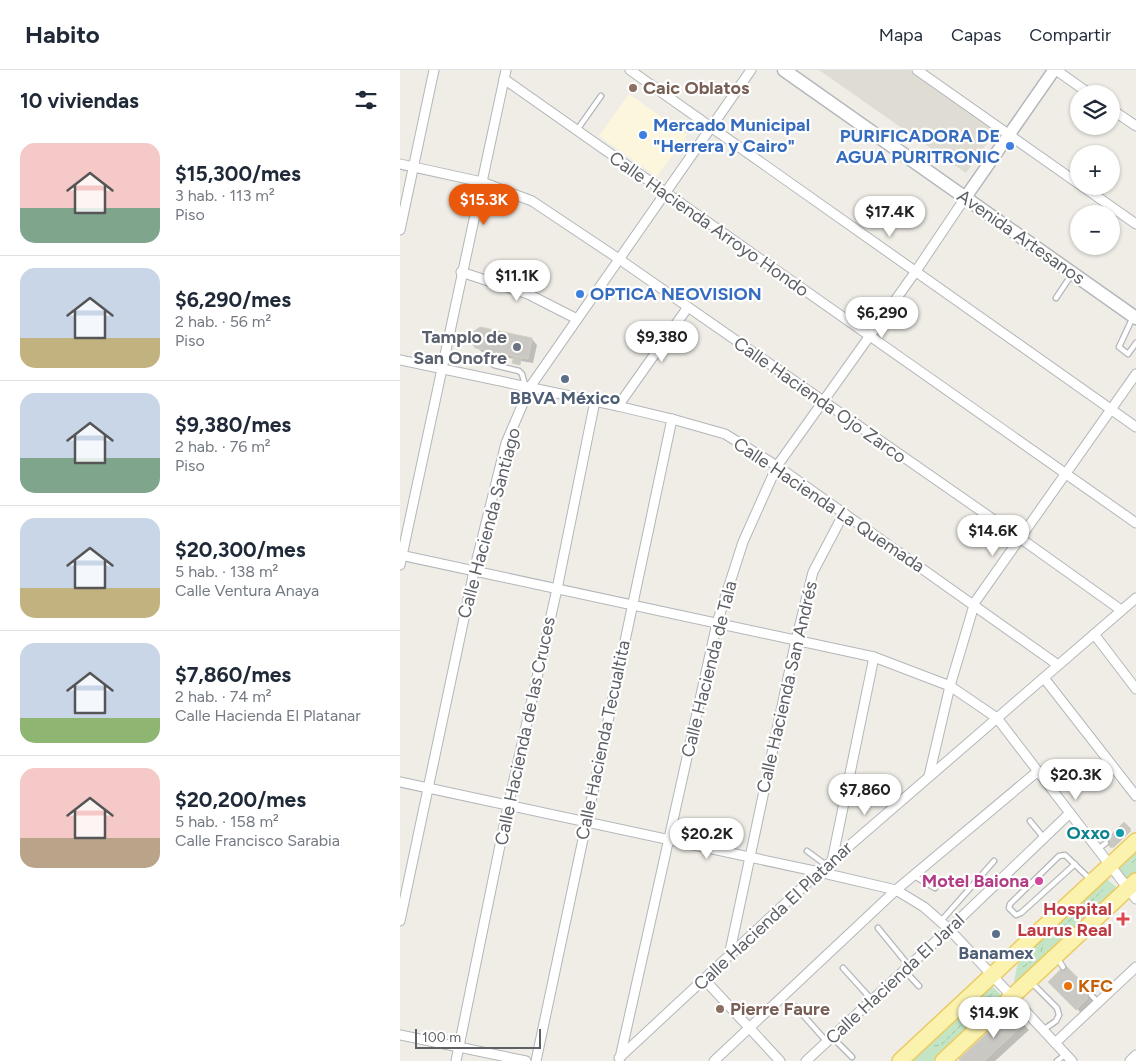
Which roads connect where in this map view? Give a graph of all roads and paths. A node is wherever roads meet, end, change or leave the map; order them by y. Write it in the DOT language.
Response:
graph roads {
  1 [pos="434,70"];
  2 [pos="630,70"];
  3 [pos="751,70"];
  4 [pos="784,70"];
  5 [pos="917,70"];
  6 [pos="1055,70"];
  7 [pos="505,74"];
  8 [pos="1077,85"];
  9 [pos="601,96"];
  10 [pos="1120,114"];
  11 [pos="1136,126"];
  12 [pos="711,127"];
  13 [pos="577,130"];
  14 [pos="1008,134"];
  15 [pos="400,164"];
  16 [pos="413,167"];
  17 [pos="1070,178"];
  18 [pos="482,182"];
  19 [pos="665,193"];
  20 [pos="1095,195"];
  21 [pos="965,198"];
  22 [pos="1136,224"];
  23 [pos="400,230"];
  24 [pos="619,259"];
  25 [pos="916,271"];
  26 [pos="461,272"];
  27 [pos="1072,273"];
  28 [pos="1056,298"];
  29 [pos="688,307"];
  30 [pos="1135,317"];
  31 [pos="577,319"];
  32 [pos="869,337"];
  33 [pos="1136,343"];
  34 [pos="400,360"];
  35 [pos="494,365"];
  36 [pos="441,369"];
  37 [pos="1136,374"];
  38 [pos="528,387"];
  39 [pos="595,401"];
  40 [pos="822,402"];
  41 [pos="618,406"];
  42 [pos="1111,410"];
  43 [pos="672,419"];
  44 [pos="1136,428"];
  45 [pos="777,466"];
  46 [pos="1066,474"];
  47 [pos="844,513"];
  48 [pos="1136,523"];
  49 [pos="1020,538"];
  50 [pos="401,559"];
  51 [pos="474,571"];
  52 [pos="557,589"];
  53 [pos="1136,598"];
  54 [pos="632,606"];
  55 [pos="974,606"];
  56 [pos="1121,610"];
  57 [pos="717,623"];
  58 [pos="1094,634"];
  59 [pos="796,640"];
  60 [pos="874,657"];
  61 [pos="1058,665"];
  62 [pos="1044,678"];
  63 [pos="950,686"];
  64 [pos="1136,688"];
  65 [pos="997,718"];
  66 [pos="1038,771"];
  67 [pos="929,776"];
  68 [pos="400,782"];
  69 [pos="428,788"];
  70 [pos="1136,796"];
  71 [pos="508,806"];
  72 [pos="1070,813"];
  73 [pos="1030,821"];
  74 [pos="586,823"];
  75 [pos="1044,838"];
  76 [pos="669,840"];
  77 [pos="1106,843"];
  78 [pos="1133,846"];
  79 [pos="1098,849"];
  80 [pos="807,851"];
  81 [pos="750,857"];
  82 [pos="994,860"];
  83 [pos="1132,863"];
  84 [pos="1075,864"];
  85 [pos="1110,865"];
  86 [pos="826,866"];
  87 [pos="914,876"];
  88 [pos="1098,886"];
  89 [pos="935,888"];
  90 [pos="1133,889"];
  91 [pos="896,890"];
  92 [pos="400,921"];
  93 [pos="940,922"];
  94 [pos="878,928"];
  95 [pos="948,929"];
  96 [pos="1059,934"];
  97 [pos="1044,944"];
  98 [pos="729,956"];
  99 [pos="1040,956"];
  100 [pos="1034,959"];
  101 [pos="1136,967"];
  102 [pos="843,968"];
  103 [pos="906,968"];
  104 [pos="1026,974"];
  105 [pos="992,975"];
  106 [pos="704,979"];
  107 [pos="919,986"];
  108 [pos="995,991"];
  109 [pos="1091,995"];
  110 [pos="1012,997"];
  111 [pos="872,1000"];
  112 [pos="1098,1002"];
  113 [pos="796,1007"];
  114 [pos="750,1028"];
  115 [pos="1043,1030"];
  116 [pos="400,1035"];
  117 [pos="830,1039"];
  118 [pos="1055,1043"];
  119 [pos="933,1046"];
  120 [pos="458,1048"];
  121 [pos="1066,1054"];
  122 [pos="1136,1056"];
  123 [pos="852,1057"];
  124 [pos="618,1059"];
  125 [pos="456,1061"];
  126 [pos="526,1061"];
  127 [pos="536,1061"];
  128 [pos="714,1061"];
  129 [pos="780,1061"];
  130 [pos="806,1061"];
  131 [pos="900,1061"];
  132 [pos="943,1061"];
  133 [pos="1057,1061"];
  134 [pos="1072,1061"];
  135 [pos="1130,1061"];
  1 -- 16 [label="street"];
  2 -- 12 [label="street"];
  3 -- 12 [label="street, Calle Hacienda Santiago"];
  4 -- 21 [label="main road, Avenida Artesanos"];
  5 -- 14 [label="street"];
  6 -- 8 [label="street"];
  6 -- 14 [label="street, Calle Hacienda de Tala"];
  7 -- 13 [label="street, Calle Hacienda Arroyo Hondo"];
  7 -- 18 [label="street"];
  9 -- 13 [label="lane"];
  10 -- 11 [label="street"];
  12 -- 19 [label="street, Calle Hacienda Santiago"];
  12 -- 25 [label="street"];
  13 -- 19 [label="street, Calle Hacienda Arroyo Hondo"];
  14 -- 17 [label="street"];
  14 -- 21 [label="street, Calle Hacienda de Tala"];
  15 -- 16 [label="street, Calle Hacienda Ojo Zarco"];
  16 -- 18 [label="street, Calle Hacienda Ojo Zarco"];
  16 -- 23 [label="street"];
  18 -- 24 [label="street, Calle Hacienda Ojo Zarco"];
  18 -- 26 [label="street"];
  19 -- 24 [label="street, Calle Hacienda Santiago"];
  19 -- 32 [label="street, Calle Hacienda Arroyo Hondo"];
  20 -- 22 [label="street"];
  21 -- 25 [label="street, Calle Hacienda de Tala"];
  21 -- 27 [label="main road, Avenida Artesanos"];
  24 -- 29 [label="street, Calle Hacienda Ojo Zarco"];
  24 -- 31 [label="street, Calle Hacienda Santiago"];
  25 -- 32 [label="street, Calle Hacienda de Tala"];
  25 -- 42 [label="street"];
  26 -- 31 [label="street"];
  26 -- 36 [label="street"];
  27 -- 28 [label="lane"];
  27 -- 30 [label="main road, Avenida Artesanos"];
  29 -- 40 [label="street, Calle Hacienda Ojo Zarco"];
  29 -- 41 [label="street"];
  30 -- 33 [label="lane"];
  31 -- 38 [label="street, Calle Hacienda Santiago"];
  32 -- 40 [label="street, Calle Hacienda de Tala"];
  32 -- 46 [label="street, Calle Hacienda Arroyo Hondo"];
  34 -- 36 [label="street, Calle Hacienda La Quemada"];
  35 -- 38 [label="lane"];
  36 -- 38 [label="street, Calle Hacienda La Quemada"];
  36 -- 50 [label="street"];
  37 -- 42 [label="street"];
  38 -- 39 [label="street, Calle Hacienda La Quemada"];
  38 -- 51 [label="street, Calle Hacienda Santiago"];
  39 -- 41 [label="street, Calle Hacienda La Quemada"];
  39 -- 52 [label="street, Calle Hacienda de las Cruces"];
  40 -- 45 [label="street, Calle Hacienda de Tala"];
  40 -- 49 [label="street, Calle Hacienda Ojo Zarco"];
  41 -- 43 [label="street, Calle Hacienda La Quemada"];
  42 -- 44 [label="street"];
  42 -- 46 [label="street"];
  43 -- 45 [label="street, Calle Hacienda La Quemada"];
  43 -- 54 [label="street, Calle Hacienda Tecualtita"];
  45 -- 47 [label="street, Calle Hacienda La Quemada"];
  45 -- 57 [label="street, Calle Hacienda de Tala"];
  46 -- 48 [label="street, Calle Hacienda Arroyo Hondo"];
  46 -- 49 [label="street"];
  47 -- 55 [label="street, Calle Hacienda La Quemada"];
  47 -- 59 [label="street, Calle Hacienda San Andrés"];
  49 -- 55 [label="street"];
  49 -- 56 [label="street, Calle Hacienda Ojo Zarco"];
  50 -- 51 [label="street"];
  51 -- 52 [label="street"];
  51 -- 69 [label="street, Calle Hacienda Santiago"];
  52 -- 54 [label="street"];
  52 -- 71 [label="street, Calle Hacienda de las Cruces"];
  53 -- 56 [label="street, Calle Hacienda El Platanar"];
  54 -- 57 [label="street"];
  54 -- 74 [label="street, Calle Hacienda Tecualtita"];
  55 -- 61 [label="street, Calle Hacienda La Quemada"];
  55 -- 63 [label="street"];
  56 -- 58 [label="street, Calle Hacienda El Platanar"];
  57 -- 59 [label="street"];
  57 -- 76 [label="street, Calle Hacienda de Tala"];
  58 -- 61 [label="street, Calle Hacienda El Platanar"];
  58 -- 64 [label="street"];
  59 -- 60 [label="street"];
  59 -- 81 [label="street, Calle Hacienda San Andrés"];
  60 -- 63 [label="street"];
  60 -- 86 [label="street"];
  61 -- 62 [label="street, Calle Hacienda El Platanar"];
  62 -- 65 [label="street, Calle Hacienda El Platanar"];
  62 -- 70 [label="street"];
  63 -- 65 [label="street"];
  63 -- 67 [label="street"];
  65 -- 66 [label="street"];
  65 -- 67 [label="street, Calle Hacienda El Platanar"];
  66 -- 72 [label="street"];
  66 -- 87 [label="street"];
  67 -- 86 [label="street, Calle Hacienda El Platanar"];
  68 -- 69 [label="street"];
  69 -- 71 [label="street"];
  69 -- 92 [label="street, Calle Hacienda Santiago"];
  71 -- 74 [label="street"];
  71 -- 120 [label="street, Calle Hacienda de las Cruces"];
  72 -- 75 [label="street, Calle Hacienda El Jaral"];
  72 -- 79 [label="street"];
  73 -- 75 [label="lane"];
  74 -- 76 [label="street"];
  74 -- 127 [label="street, Calle Hacienda Tecualtita"];
  75 -- 95 [label="street, Calle Hacienda El Jaral"];
  76 -- 81 [label="street"];
  76 -- 124 [label="street, Calle Hacienda de Tala"];
  77 -- 79 [label="lane"];
  78 -- 83 [label="path"];
  78 -- 85 [label="main road"];
  79 -- 85 [label="street"];
  80 -- 86 [label="lane"];
  81 -- 86 [label="street"];
  81 -- 98 [label="street, Calle Hacienda San Andrés"];
  82 -- 93 [label="lane"];
  84 -- 84 [label="lane"];
  84 -- 88 [label="lane"];
  85 -- 88 [label="main road"];
  85 -- 90 [label="street"];
  86 -- 91 [label="street"];
  86 -- 98 [label="street, Calle Hacienda El Platanar"];
  87 -- 89 [label="lane"];
  87 -- 91 [label="street"];
  88 -- 96 [label="path"];
  88 -- 105 [label="main road"];
  90 -- 104 [label="main road"];
  91 -- 93 [label="street"];
  91 -- 114 [label="street"];
  93 -- 95 [label="street"];
  94 -- 103 [label="lane"];
  95 -- 103 [label="street, Calle Hacienda El Jaral"];
  95 -- 105 [label="street"];
  97 -- 99 [label="path"];
  98 -- 106 [label="street, Calle Hacienda El Platanar"];
  100 -- 104 [label="path"];
  101 -- 112 [label="street"];
  102 -- 111 [label="lane"];
  103 -- 107 [label="lane"];
  103 -- 111 [label="street, Calle Hacienda El Jaral"];
  104 -- 110 [label="main road"];
  104 -- 115 [label="lane"];
  105 -- 110 [label="street"];
  105 -- 131 [label="main road"];
  106 -- 114 [label="street"];
  106 -- 124 [label="street, Calle Hacienda El Platanar"];
  108 -- 119 [label="path"];
  109 -- 112 [label="lane"];
  110 -- 115 [label="street"];
  110 -- 132 [label="main road"];
  111 -- 117 [label="street, Calle Hacienda El Jaral"];
  112 -- 118 [label="street"];
  113 -- 117 [label="lane"];
  114 -- 128 [label="street"];
  114 -- 129 [label="street"];
  115 -- 118 [label="street"];
  116 -- 120 [label="street"];
  117 -- 123 [label="lane"];
  117 -- 130 [label="street, Calle Hacienda El Jaral"];
  118 -- 121 [label="street"];
  120 -- 125 [label="street, Calle Hacienda de las Cruces"];
  120 -- 126 [label="street"];
  121 -- 133 [label="lane"];
  121 -- 134 [label="street"];
  122 -- 135 [label="street"];
}
